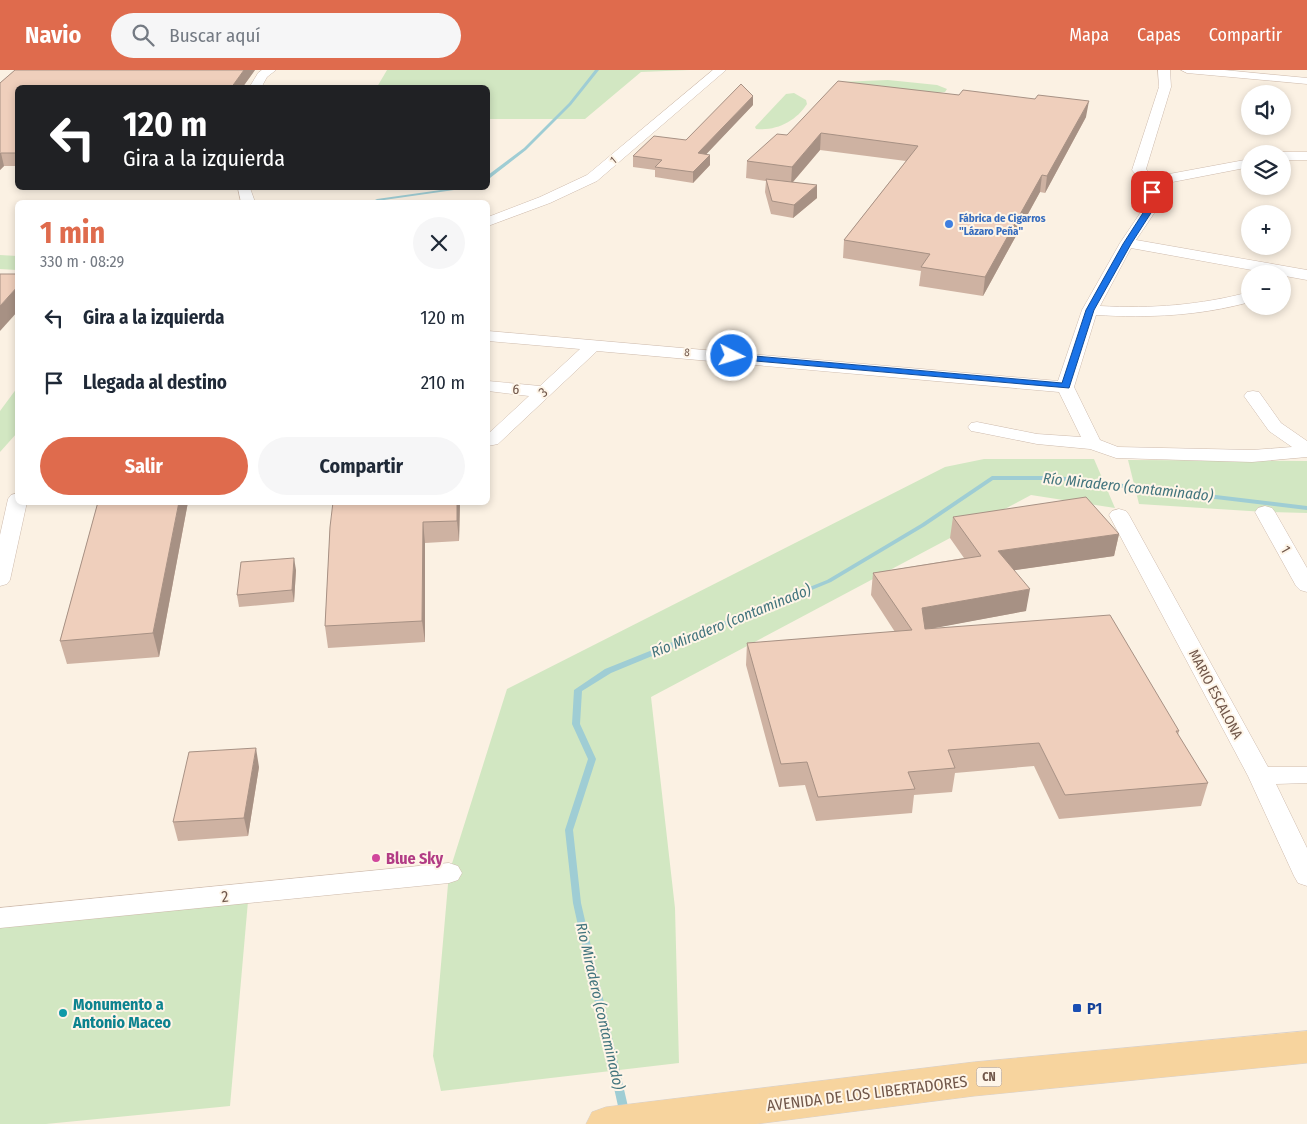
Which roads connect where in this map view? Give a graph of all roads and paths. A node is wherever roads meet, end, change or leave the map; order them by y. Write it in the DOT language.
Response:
graph roads {
  1 [pos="270,70"];
  2 [pos="720,70"];
  3 [pos="1164,70"];
  4 [pos="1187,70"];
  5 [pos="1307,81"];
  6 [pos="257,85"];
  7 [pos="1291,156"];
  8 [pos="1307,156"];
  9 [pos="1241,164"];
  10 [pos="1150,182"];
  11 [pos="490,221"];
  12 [pos="1127,244"];
  13 [pos="1307,275"];
  14 [pos="1307,279"];
  15 [pos="1291,284"];
  16 [pos="1241,300"];
  17 [pos="1090,310"];
  18 [pos="490,336"];
  19 [pos="595,344"];
  20 [pos="490,386"];
  21 [pos="1066,386"];
  22 [pos="544,392"];
  23 [pos="1253,396"];
  24 [pos="977,427"];
  25 [pos="490,441"];
  26 [pos="1092,444"];
  27 [pos="1307,450"];
  28 [pos="17,505"];
  29 [pos="1265,512"];
  30 [pos="1119,515"];
  31 [pos="0,580"];
  32 [pos="1307,586"];
  33 [pos="1307,775"];
  34 [pos="1260,776"];
  35 [pos="449,873"];
  36 [pos="1307,876"];
  37 [pos="0,918"];
  38 [pos="1307,1047"];
  39 [pos="765,1115"];
  40 [pos="606,1124"];
  1 -- 6 [label="street"];
  2 -- 11 [label="street, 1"];
  3 -- 10 [label="street"];
  4 -- 5 [label="street"];
  7 -- 8 [label="street"];
  9 -- 10 [label="street"];
  10 -- 12 [label="street"];
  12 -- 13 [label="street"];
  12 -- 17 [label="street"];
  14 -- 15 [label="street"];
  16 -- 17 [label="street"];
  17 -- 21 [label="street"];
  18 -- 19 [label="street, 8"];
  19 -- 21 [label="street, 8"];
  19 -- 22 [label="street, 3"];
  20 -- 22 [label="street, 6"];
  21 -- 26 [label="street"];
  22 -- 25 [label="street, 3"];
  23 -- 27 [label="street"];
  24 -- 26 [label="street"];
  26 -- 27 [label="street"];
  28 -- 31 [label="street"];
  29 -- 32 [label="street, 1"];
  30 -- 34 [label="street, MARIO ESCALONA"];
  33 -- 34 [label="street"];
  34 -- 36 [label="street, MARIO ESCALONA"];
  35 -- 37 [label="street, 2"];
  38 -- 39 [label="main road, AVENIDA DE LOS LIBERTADORES / CN"];
  39 -- 40 [label="main road, AVENIDA DE LOS LIBERTADORES / CN"];
}
